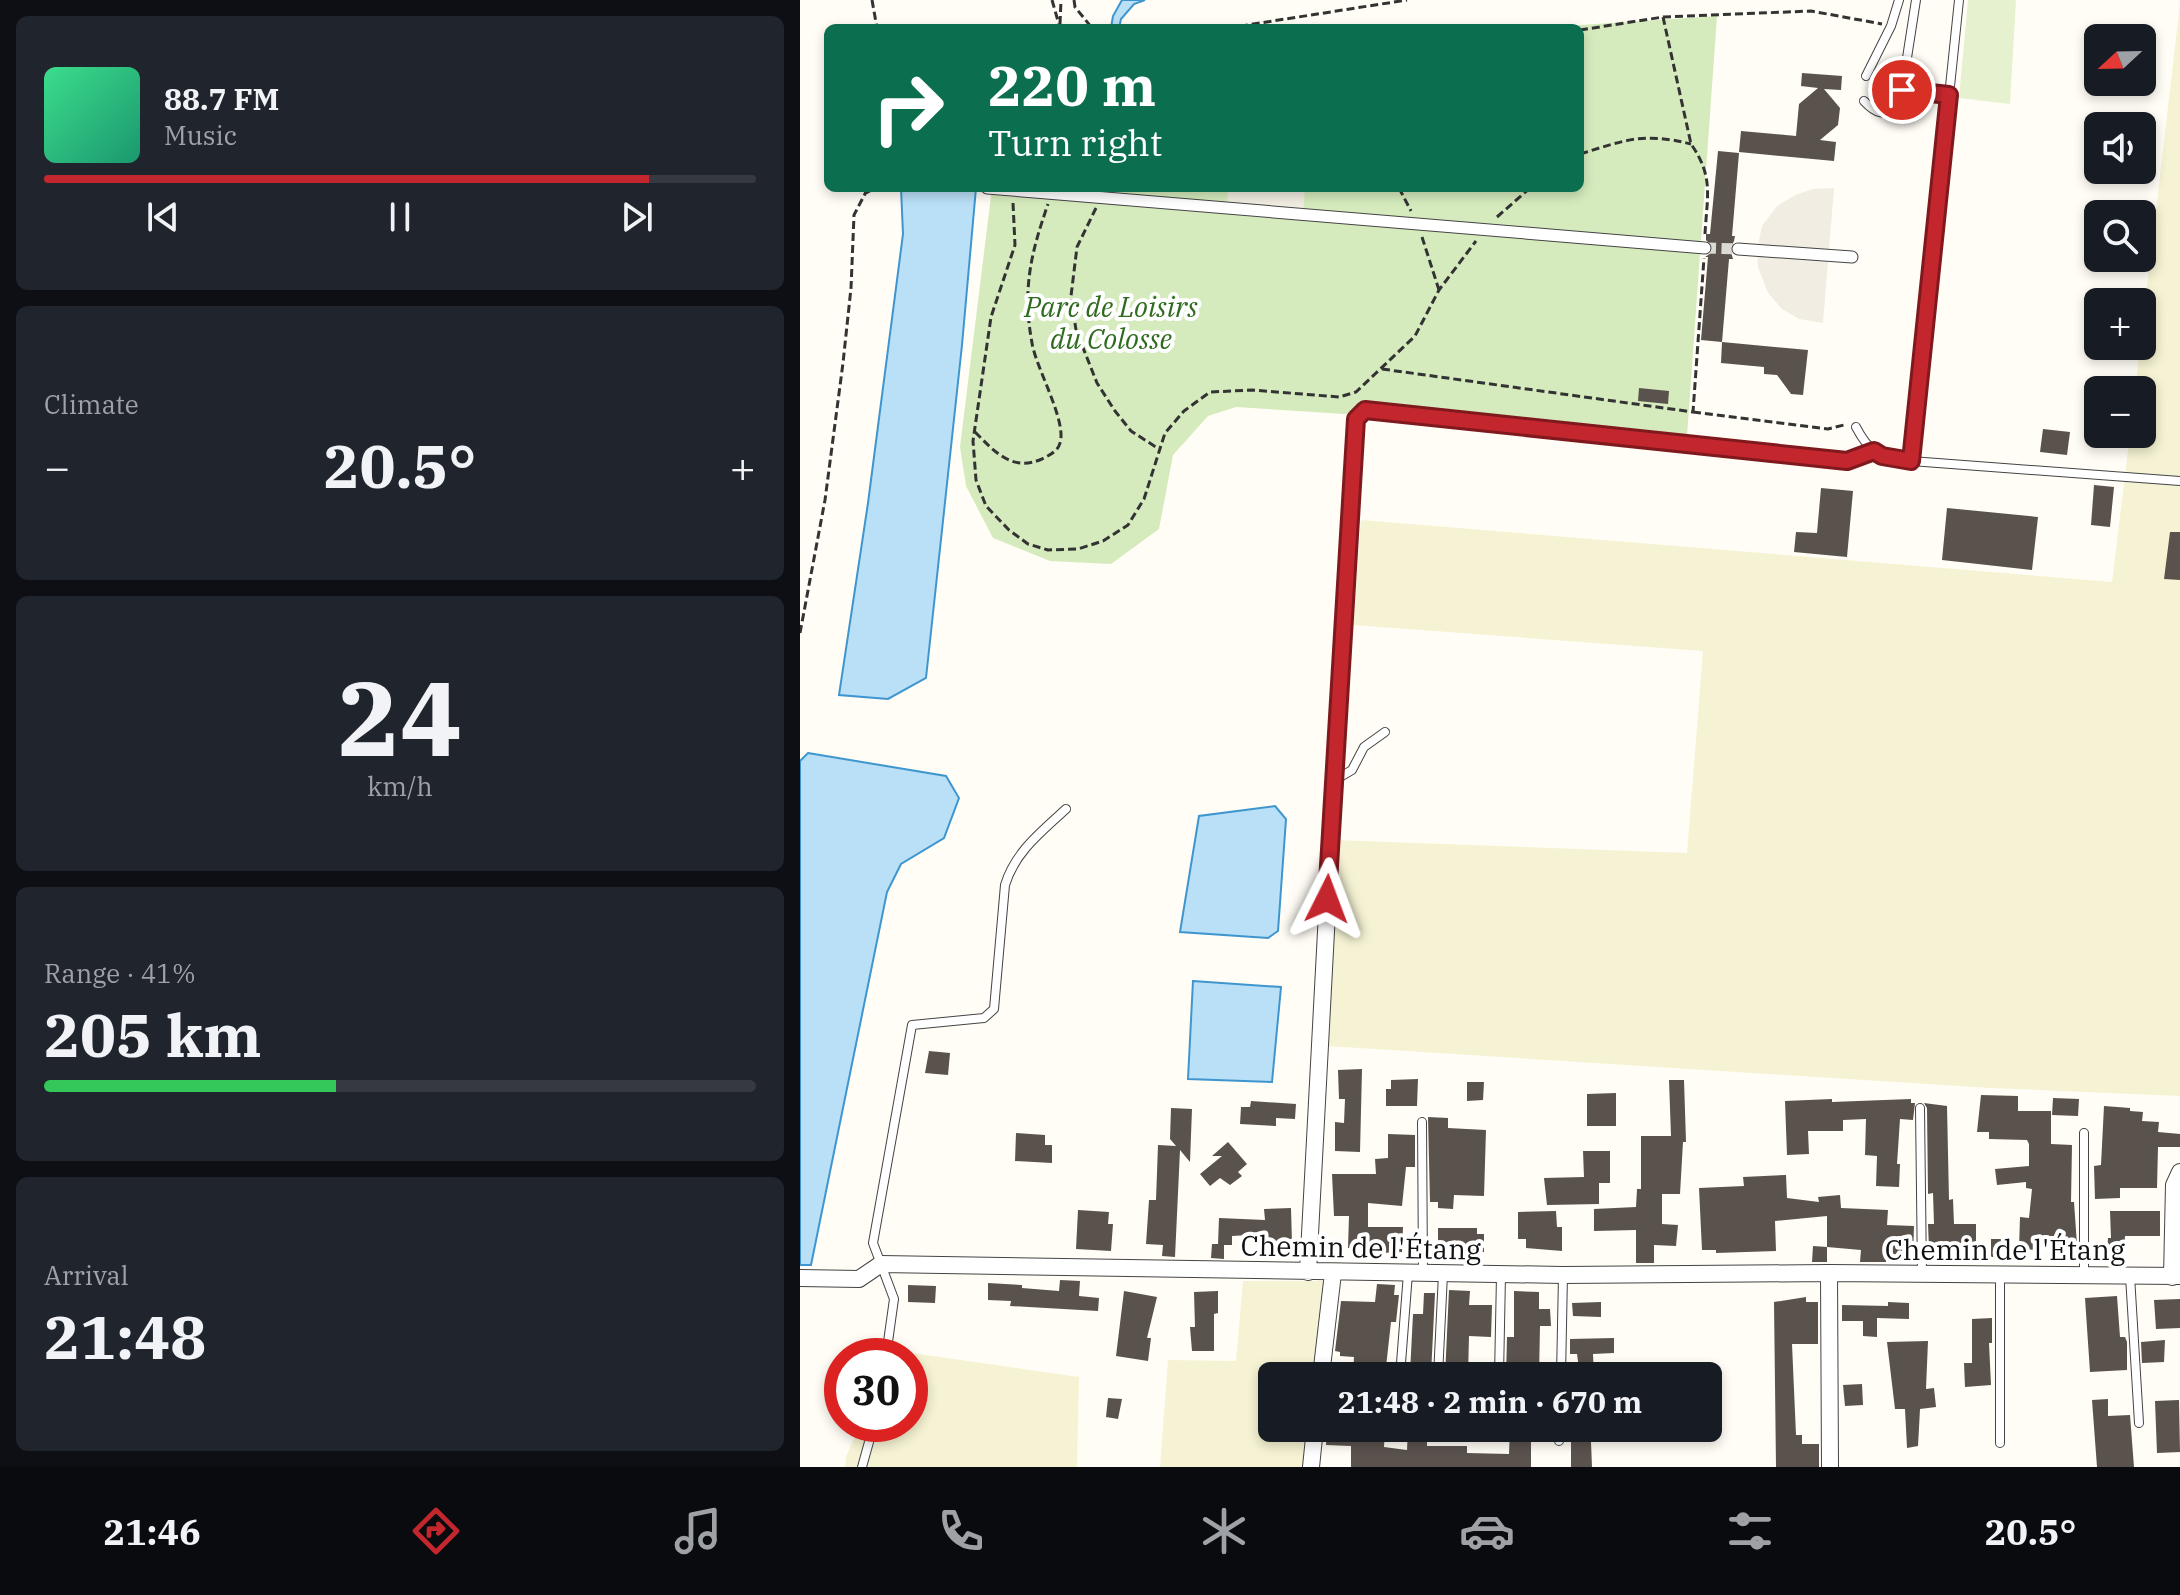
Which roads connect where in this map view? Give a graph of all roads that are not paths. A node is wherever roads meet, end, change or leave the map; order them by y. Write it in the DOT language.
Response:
graph roads {
  1 [pos="1899,0"];
  2 [pos="1916,0"];
  3 [pos="1959,0"];
  4 [pos="1866,76"];
  5 [pos="1949,95"];
  6 [pos="1864,101"];
  7 [pos="1900,108"];
  8 [pos="1041,192"];
  9 [pos="1705,248"];
  10 [pos="1738,249"];
  11 [pos="1852,257"];
  12 [pos="1856,427"];
  13 [pos="1874,451"];
  14 [pos="1911,461"];
  15 [pos="2180,481"];
  16 [pos="1385,732"];
  17 [pos="1335,780"];
  18 [pos="1066,809"];
  19 [pos="1331,837"];
  20 [pos="1920,1108"];
  21 [pos="1422,1122"];
  22 [pos="2084,1133"];
  23 [pos="2180,1172"];
  24 [pos="887,1265"];
  25 [pos="1308,1272"];
  26 [pos="1333,1273"];
  27 [pos="1829,1273"];
  28 [pos="1416,1274"];
  29 [pos="1443,1274"];
  30 [pos="1501,1275"];
  31 [pos="1563,1275"];
  32 [pos="1922,1276"];
  33 [pos="2000,1276"];
  34 [pos="2084,1276"];
  35 [pos="2130,1276"];
  36 [pos="2176,1276"];
  37 [pos="800,1278"];
  38 [pos="889,1338"];
  39 [pos="1323,1362"];
  40 [pos="1402,1362"];
  41 [pos="1439,1362"];
  42 [pos="1499,1362"];
  43 [pos="1561,1362"];
  44 [pos="2139,1423"];
  45 [pos="869,1442"];
  46 [pos="1314,1442"];
  47 [pos="2000,1443"];
  48 [pos="862,1467"];
  49 [pos="1311,1467"];
  50 [pos="1830,1467"];
  1 -- 4 [label="lane"];
  2 -- 5 [label="lane"];
  3 -- 5 [label="lane"];
  5 -- 14 [label="lane"];
  6 -- 7 [label="lane"];
  8 -- 9 [label="street"];
  10 -- 11 [label="street"];
  12 -- 13 [label="lane"];
  13 -- 14 [label="lane"];
  13 -- 17 [label="lane"];
  14 -- 15 [label="lane"];
  16 -- 17 [label="lane"];
  17 -- 19 [label="lane"];
  18 -- 24 [label="lane"];
  19 -- 25 [label="street"];
  20 -- 32 [label="lane"];
  21 -- 28 [label="lane"];
  22 -- 34 [label="lane"];
  23 -- 36 [label="street"];
  24 -- 25 [label="street, Chemin de l'Étang"];
  24 -- 37 [label="street"];
  24 -- 38 [label="lane"];
  25 -- 26 [label="street, Chemin de l'Étang"];
  26 -- 28 [label="street, Chemin de l'Étang"];
  26 -- 39 [label="street"];
  27 -- 31 [label="street, Chemin de l'Étang"];
  27 -- 32 [label="street, Chemin de l'Étang"];
  27 -- 50 [label="street"];
  28 -- 29 [label="street, Chemin de l'Étang"];
  28 -- 40 [label="lane"];
  29 -- 30 [label="street, Chemin de l'Étang"];
  29 -- 41 [label="lane"];
  30 -- 31 [label="street, Chemin de l'Étang"];
  30 -- 42 [label="lane"];
  31 -- 43 [label="lane"];
  32 -- 33 [label="street, Chemin de l'Étang"];
  33 -- 34 [label="street, Chemin de l'Étang"];
  33 -- 47 [label="lane"];
  34 -- 35 [label="street, Chemin de l'Étang"];
  35 -- 36 [label="street, Chemin de l'Étang"];
  35 -- 44 [label="lane"];
  45 -- 48 [label="lane"];
  46 -- 49 [label="street"];
}
